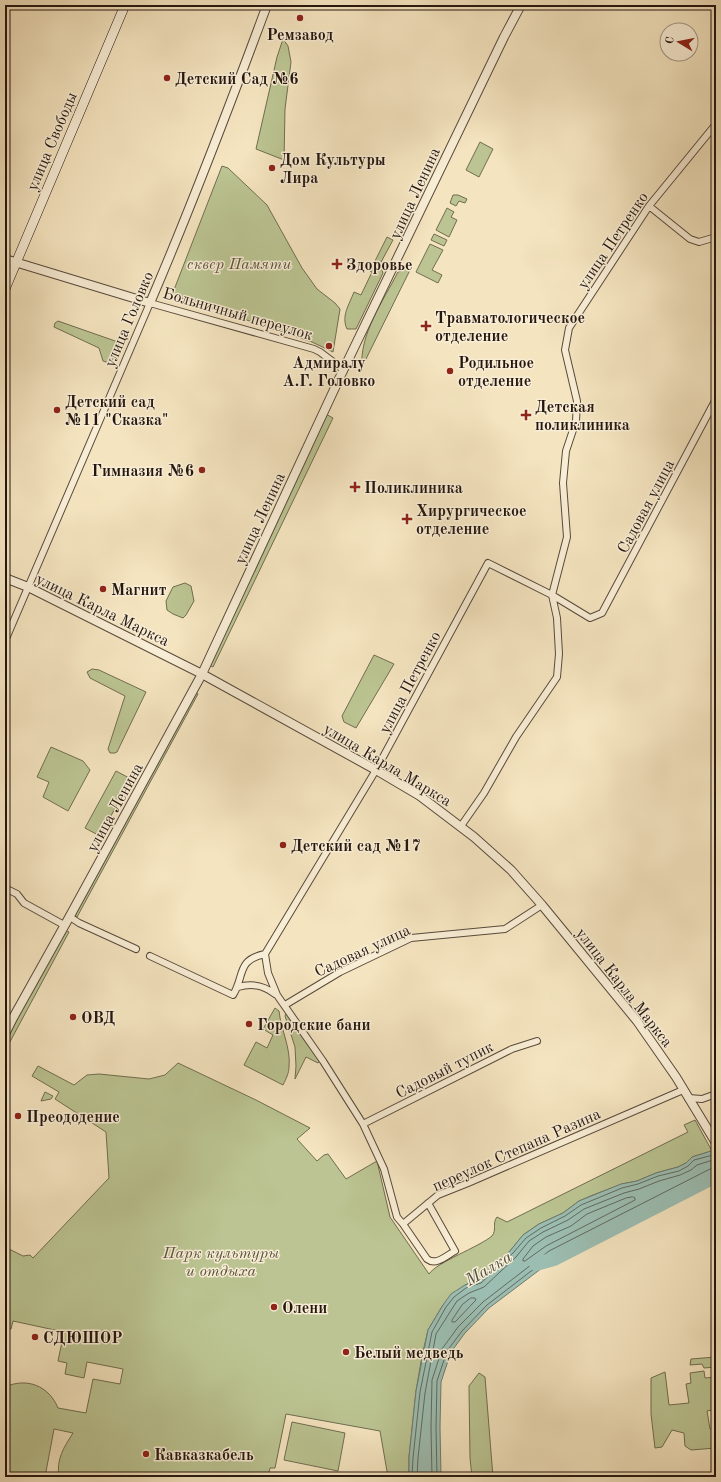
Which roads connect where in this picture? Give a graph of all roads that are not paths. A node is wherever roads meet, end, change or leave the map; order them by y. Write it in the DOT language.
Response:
graph roads {
  1 [pos="125,5"];
  2 [pos="267,5"];
  3 [pos="521,5"];
  4 [pos="716,124"];
  5 [pos="649,206"];
  6 [pos="716,237"];
  7 [pos="5,259"];
  8 [pos="16,262"];
  9 [pos="5,289"];
  10 [pos="150,303"];
  11 [pos="344,370"];
  12 [pos="716,399"];
  13 [pos="5,578"];
  14 [pos="28,587"];
  15 [pos="552,595"];
  16 [pos="590,618"];
  17 [pos="5,641"];
  18 [pos="202,674"];
  19 [pos="376,770"];
  20 [pos="461,826"];
  21 [pos="5,888"];
  22 [pos="542,905"];
  23 [pos="70,917"];
  24 [pos="64,925"];
  25 [pos="136,949"];
  26 [pos="264,954"];
  27 [pos="150,956"];
  28 [pos="238,987"];
  29 [pos="277,995"];
  30 [pos="285,1005"];
  31 [pos="5,1034"];
  32 [pos="537,1041"];
  33 [pos="683,1090"];
  34 [pos="716,1094"];
  35 [pos="688,1098"];
  36 [pos="363,1124"];
  37 [pos="716,1143"];
  38 [pos="428,1203"];
  39 [pos="402,1224"];
  1 -- 8 [label="main road, улица Свободы"];
  2 -- 10 [label="street, улица Головко"];
  3 -- 11 [label="street, улица Ленина"];
  4 -- 5 [label="street, улица Петренко"];
  5 -- 6 [label="street"];
  5 -- 15 [label="street, улица Петренко"];
  7 -- 8 [label="street, Больничный переулок"];
  8 -- 9 [label="main road, улица Свободы"];
  8 -- 10 [label="street, Больничный переулок"];
  10 -- 11 [label="street, Больничный переулок"];
  10 -- 14 [label="street, улица Головко"];
  11 -- 18 [label="street, улица Ленина"];
  12 -- 16 [label="street, Садовая улица"];
  13 -- 14 [label="street, улица Карла Маркса"];
  14 -- 17 [label="street, улица Головко"];
  14 -- 18 [label="street, улица Карла Маркса"];
  15 -- 16 [label="street, улица Петренко"];
  15 -- 19 [label="street, улица Петренко"];
  15 -- 20 [label="street"];
  18 -- 19 [label="street, улица Карла Маркса"];
  18 -- 23 [label="street, улица Ленина"];
  19 -- 20 [label="street, улица Карла Маркса"];
  19 -- 26 [label="street, улица Петренко"];
  20 -- 22 [label="street, улица Карла Маркса"];
  21 -- 24 [label="street"];
  22 -- 30 [label="street, Садовая улица"];
  22 -- 33 [label="street, улица Карла Маркса"];
  23 -- 24 [label="street, улица Ленина"];
  23 -- 25 [label="street"];
  24 -- 31 [label="street, улица Ленина"];
  26 -- 28 [label="street"];
  26 -- 29 [label="street"];
  27 -- 28 [label="street"];
  28 -- 29 [label="street"];
  29 -- 30 [label="street"];
  30 -- 36 [label="street"];
  32 -- 36 [label="street, Садовый тупик"];
  33 -- 35 [label="street, улица Карла Маркса"];
  33 -- 38 [label="street, переулок Степана Разина"];
  34 -- 35 [label="street"];
  35 -- 37 [label="street, улица Карла Маркса"];
  36 -- 39 [label="street"];
  38 -- 39 [label="street, переулок Степана Разина"];
  38 -- 39 [label="street"];
}
